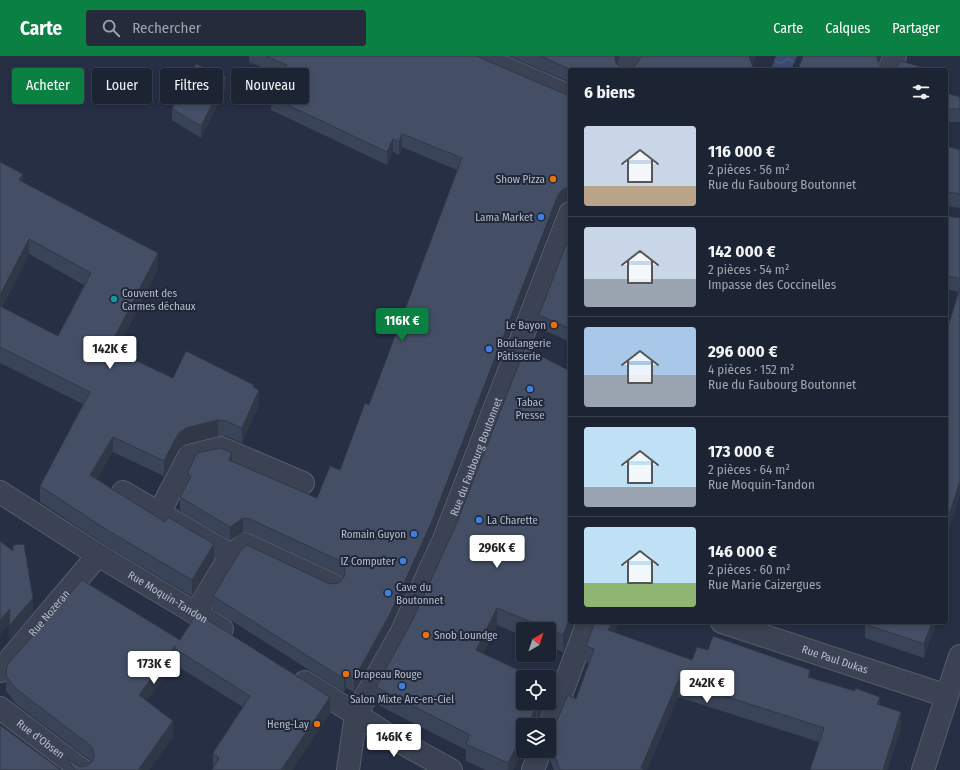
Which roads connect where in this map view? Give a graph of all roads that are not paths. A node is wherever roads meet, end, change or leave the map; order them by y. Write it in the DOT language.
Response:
graph roads {
  1 [pos="477,56"];
  2 [pos="634,56"];
  3 [pos="895,56"];
  4 [pos="628,68"];
  5 [pos="890,68"];
  6 [pos="568,95"];
  7 [pos="568,218"];
  8 [pos="303,484"];
  9 [pos="0,492"];
  10 [pos="123,492"];
  11 [pos="159,513"];
  12 [pos="98,555"];
  13 [pos="230,555"];
  14 [pos="333,585"];
  15 [pos="196,613"];
  16 [pos="587,624"];
  17 [pos="728,624"];
  18 [pos="236,638"];
  19 [pos="960,656"];
  20 [pos="0,671"];
  21 [pos="289,672"];
  22 [pos="947,696"];
  23 [pos="0,708"];
  24 [pos="356,714"];
  25 [pos="552,718"];
  26 [pos="537,758"];
  27 [pos="82,770"];
  28 [pos="348,770"];
  29 [pos="451,770"];
  30 [pos="533,770"];
  31 [pos="923,770"];
  1 -- 6 [label="street"];
  2 -- 4 [label="street"];
  3 -- 5 [label="street"];
  7 -- 24 [label="street, Rue du Faubourg Boutonnet"];
  8 -- 11 [label="street"];
  9 -- 12 [label="street, Rue Moquin-Tandon"];
  10 -- 11 [label="street"];
  11 -- 13 [label="street"];
  12 -- 15 [label="street, Rue Moquin-Tandon"];
  12 -- 20 [label="street, Rue Nozeran"];
  13 -- 14 [label="street"];
  13 -- 15 [label="street"];
  15 -- 18 [label="street, Rue Moquin-Tandon"];
  16 -- 25 [label="street"];
  17 -- 22 [label="street, Rue Paul Dukas"];
  19 -- 22 [label="street"];
  21 -- 24 [label="street"];
  22 -- 31 [label="street"];
  23 -- 27 [label="street, Rue d'Obsen"];
  24 -- 28 [label="street"];
  24 -- 29 [label="street"];
  26 -- 30 [label="street"];
}
